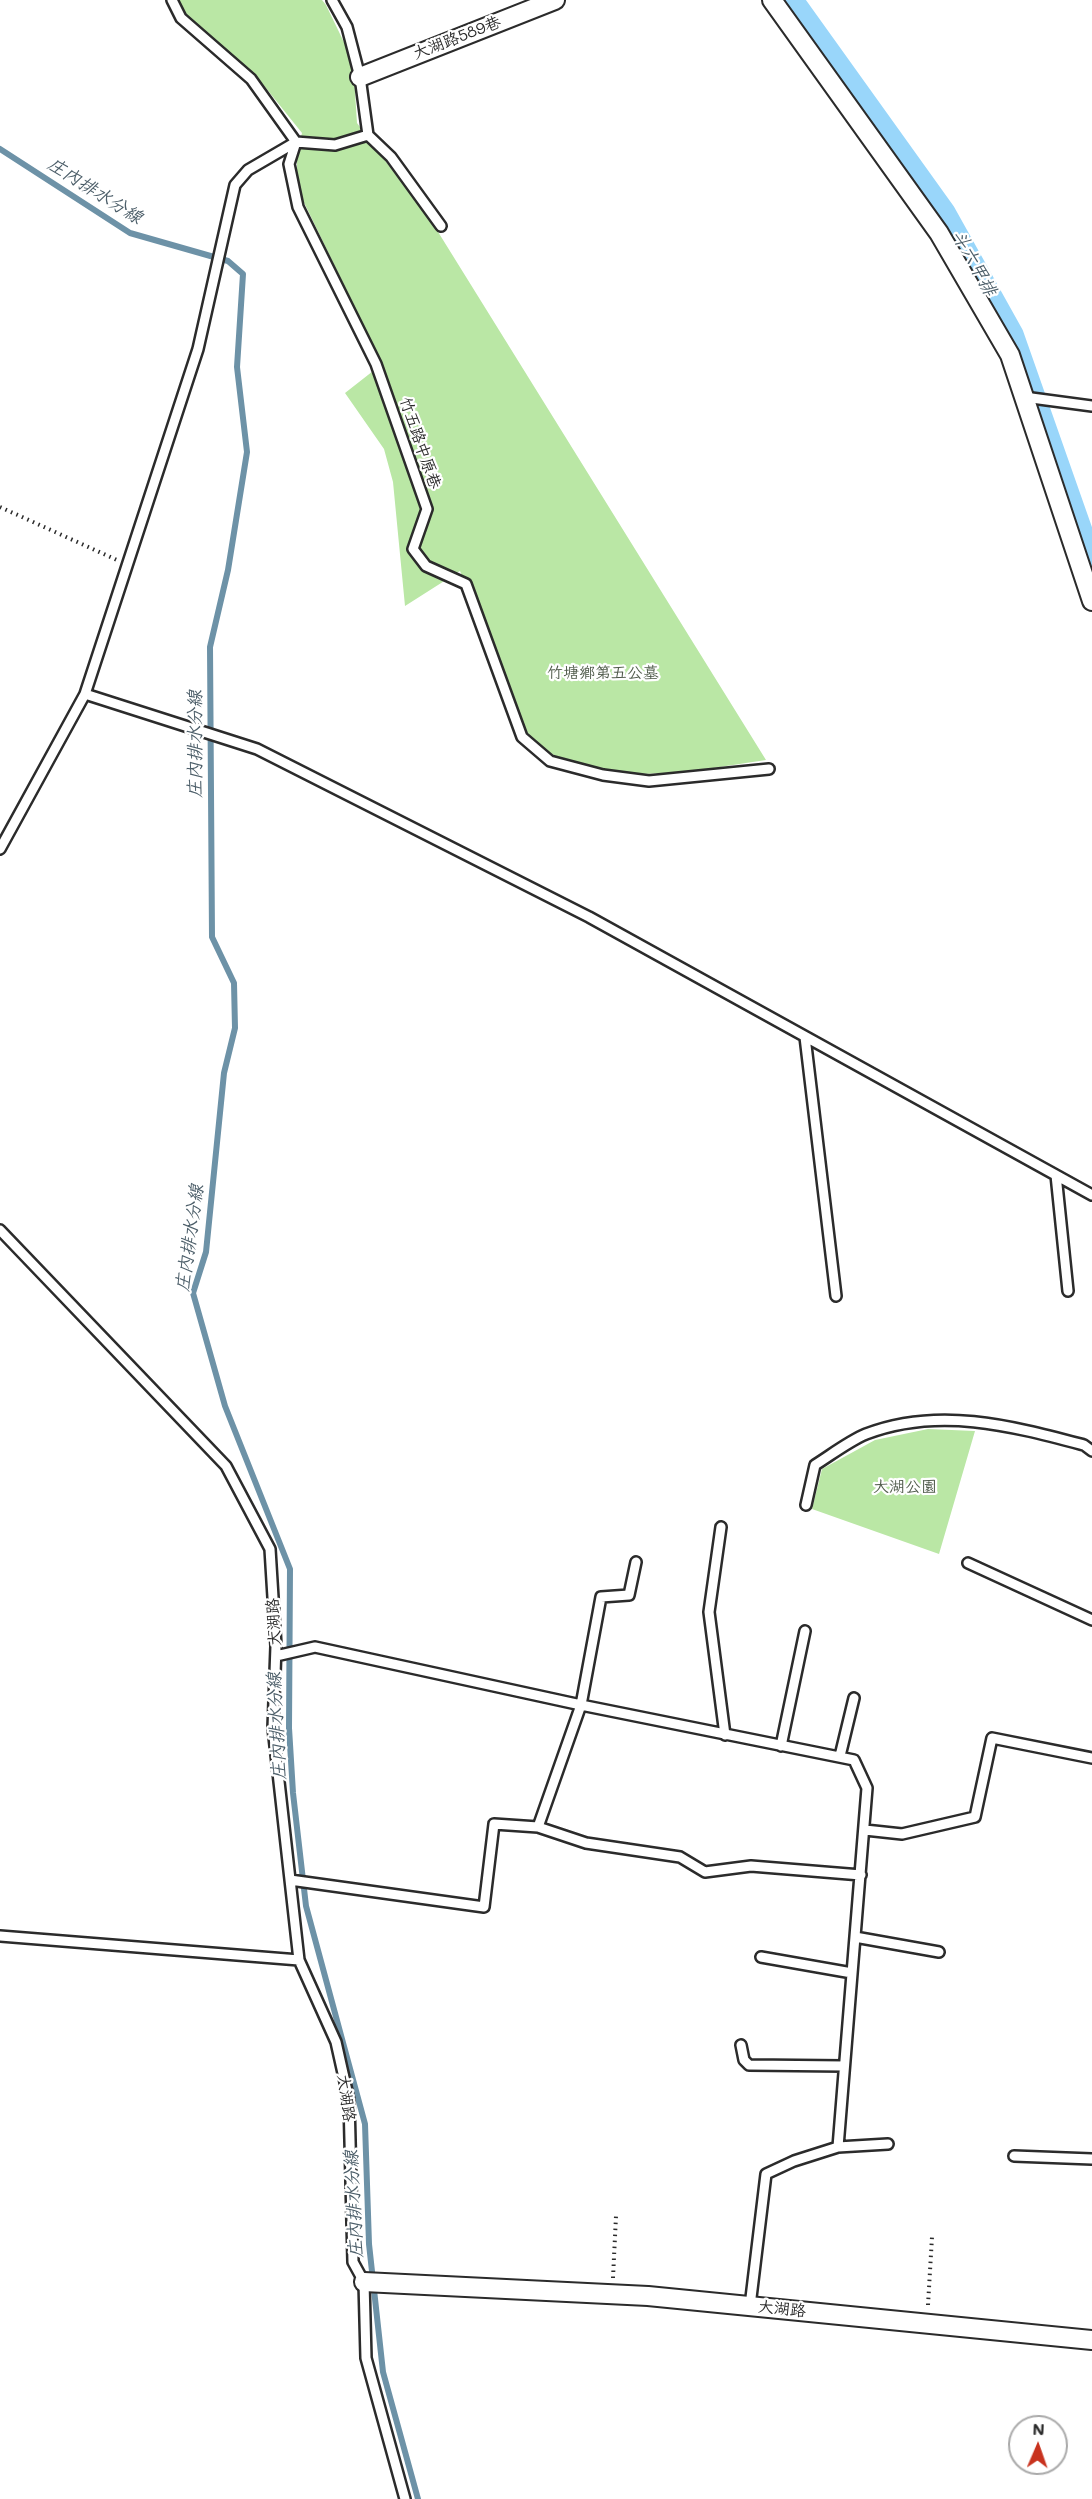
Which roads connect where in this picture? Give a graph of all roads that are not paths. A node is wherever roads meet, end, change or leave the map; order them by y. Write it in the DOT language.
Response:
graph roads {
  1 [pos="172,0"];
  2 [pos="332,0"];
  3 [pos="555,0"];
  4 [pos="772,0"];
  5 [pos="360,77"];
  6 [pos="368,135"];
  7 [pos="296,142"];
  8 [pos="441,226"];
  9 [pos="1024,397"];
  10 [pos="1092,406"];
  11 [pos="1092,601"];
  12 [pos="85,694"];
  13 [pos="769,769"];
  14 [pos="0,849"];
  15 [pos="805,1037"];
  16 [pos="1056,1175"];
  17 [pos="1092,1195"];
  18 [pos="0,1230"];
  19 [pos="1068,1291"];
  20 [pos="836,1296"];
  21 [pos="1092,1450"];
  22 [pos="806,1505"];
  23 [pos="721,1527"];
  24 [pos="636,1562"];
  25 [pos="968,1563"];
  26 [pos="1092,1620"];
  27 [pos="806,1631"];
  28 [pos="276,1656"];
  29 [pos="854,1698"];
  30 [pos="581,1706"];
  31 [pos="725,1735"];
  32 [pos="781,1746"];
  33 [pos="840,1756"];
  34 [pos="1092,1758"];
  35 [pos="538,1827"];
  36 [pos="865,1830"];
  37 [pos="861,1875"];
  38 [pos="290,1880"];
  39 [pos="0,1936"];
  40 [pos="855,1937"];
  41 [pos="939,1952"];
  42 [pos="760,1957"];
  43 [pos="298,1960"];
  44 [pos="852,1973"];
  45 [pos="741,2045"];
  46 [pos="844,2066"];
  47 [pos="888,2144"];
  48 [pos="838,2147"];
  49 [pos="1014,2156"];
  50 [pos="1092,2159"];
  51 [pos="364,2282"];
  52 [pos="750,2306"];
  53 [pos="1092,2340"];
  54 [pos="405,2499"];
  1 -- 7 [label="lane"];
  2 -- 5 [label="lane"];
  3 -- 5 [label="street, 大湖路589巷"];
  4 -- 9 [label="street"];
  5 -- 6 [label="lane"];
  6 -- 7 [label="lane"];
  6 -- 8 [label="lane"];
  7 -- 12 [label="lane"];
  7 -- 13 [label="lane, 竹五路中原巷"];
  9 -- 10 [label="lane"];
  9 -- 11 [label="street"];
  12 -- 14 [label="lane"];
  12 -- 15 [label="lane"];
  15 -- 16 [label="lane"];
  15 -- 20 [label="lane"];
  16 -- 17 [label="lane"];
  16 -- 19 [label="lane"];
  18 -- 28 [label="lane, 大湖路"];
  21 -- 22 [label="lane"];
  23 -- 31 [label="lane"];
  24 -- 30 [label="lane"];
  25 -- 26 [label="lane"];
  27 -- 32 [label="lane"];
  28 -- 30 [label="lane"];
  28 -- 38 [label="lane, 大湖路"];
  29 -- 33 [label="lane"];
  30 -- 31 [label="lane"];
  30 -- 35 [label="lane"];
  31 -- 32 [label="lane"];
  32 -- 33 [label="lane"];
  33 -- 36 [label="lane"];
  34 -- 36 [label="lane"];
  35 -- 37 [label="lane"];
  35 -- 38 [label="lane"];
  36 -- 37 [label="lane"];
  37 -- 40 [label="lane"];
  38 -- 43 [label="lane, 大湖路"];
  39 -- 43 [label="lane"];
  40 -- 41 [label="lane"];
  40 -- 44 [label="lane"];
  42 -- 44 [label="lane"];
  43 -- 51 [label="lane, 大湖路"];
  44 -- 46 [label="lane"];
  45 -- 46 [label="lane"];
  46 -- 48 [label="lane"];
  47 -- 48 [label="lane"];
  48 -- 52 [label="lane"];
  49 -- 50 [label="lane"];
  51 -- 52 [label="street, 大湖路"];
  51 -- 54 [label="lane, 大湖路"];
  52 -- 53 [label="street, 大湖路"];
}
